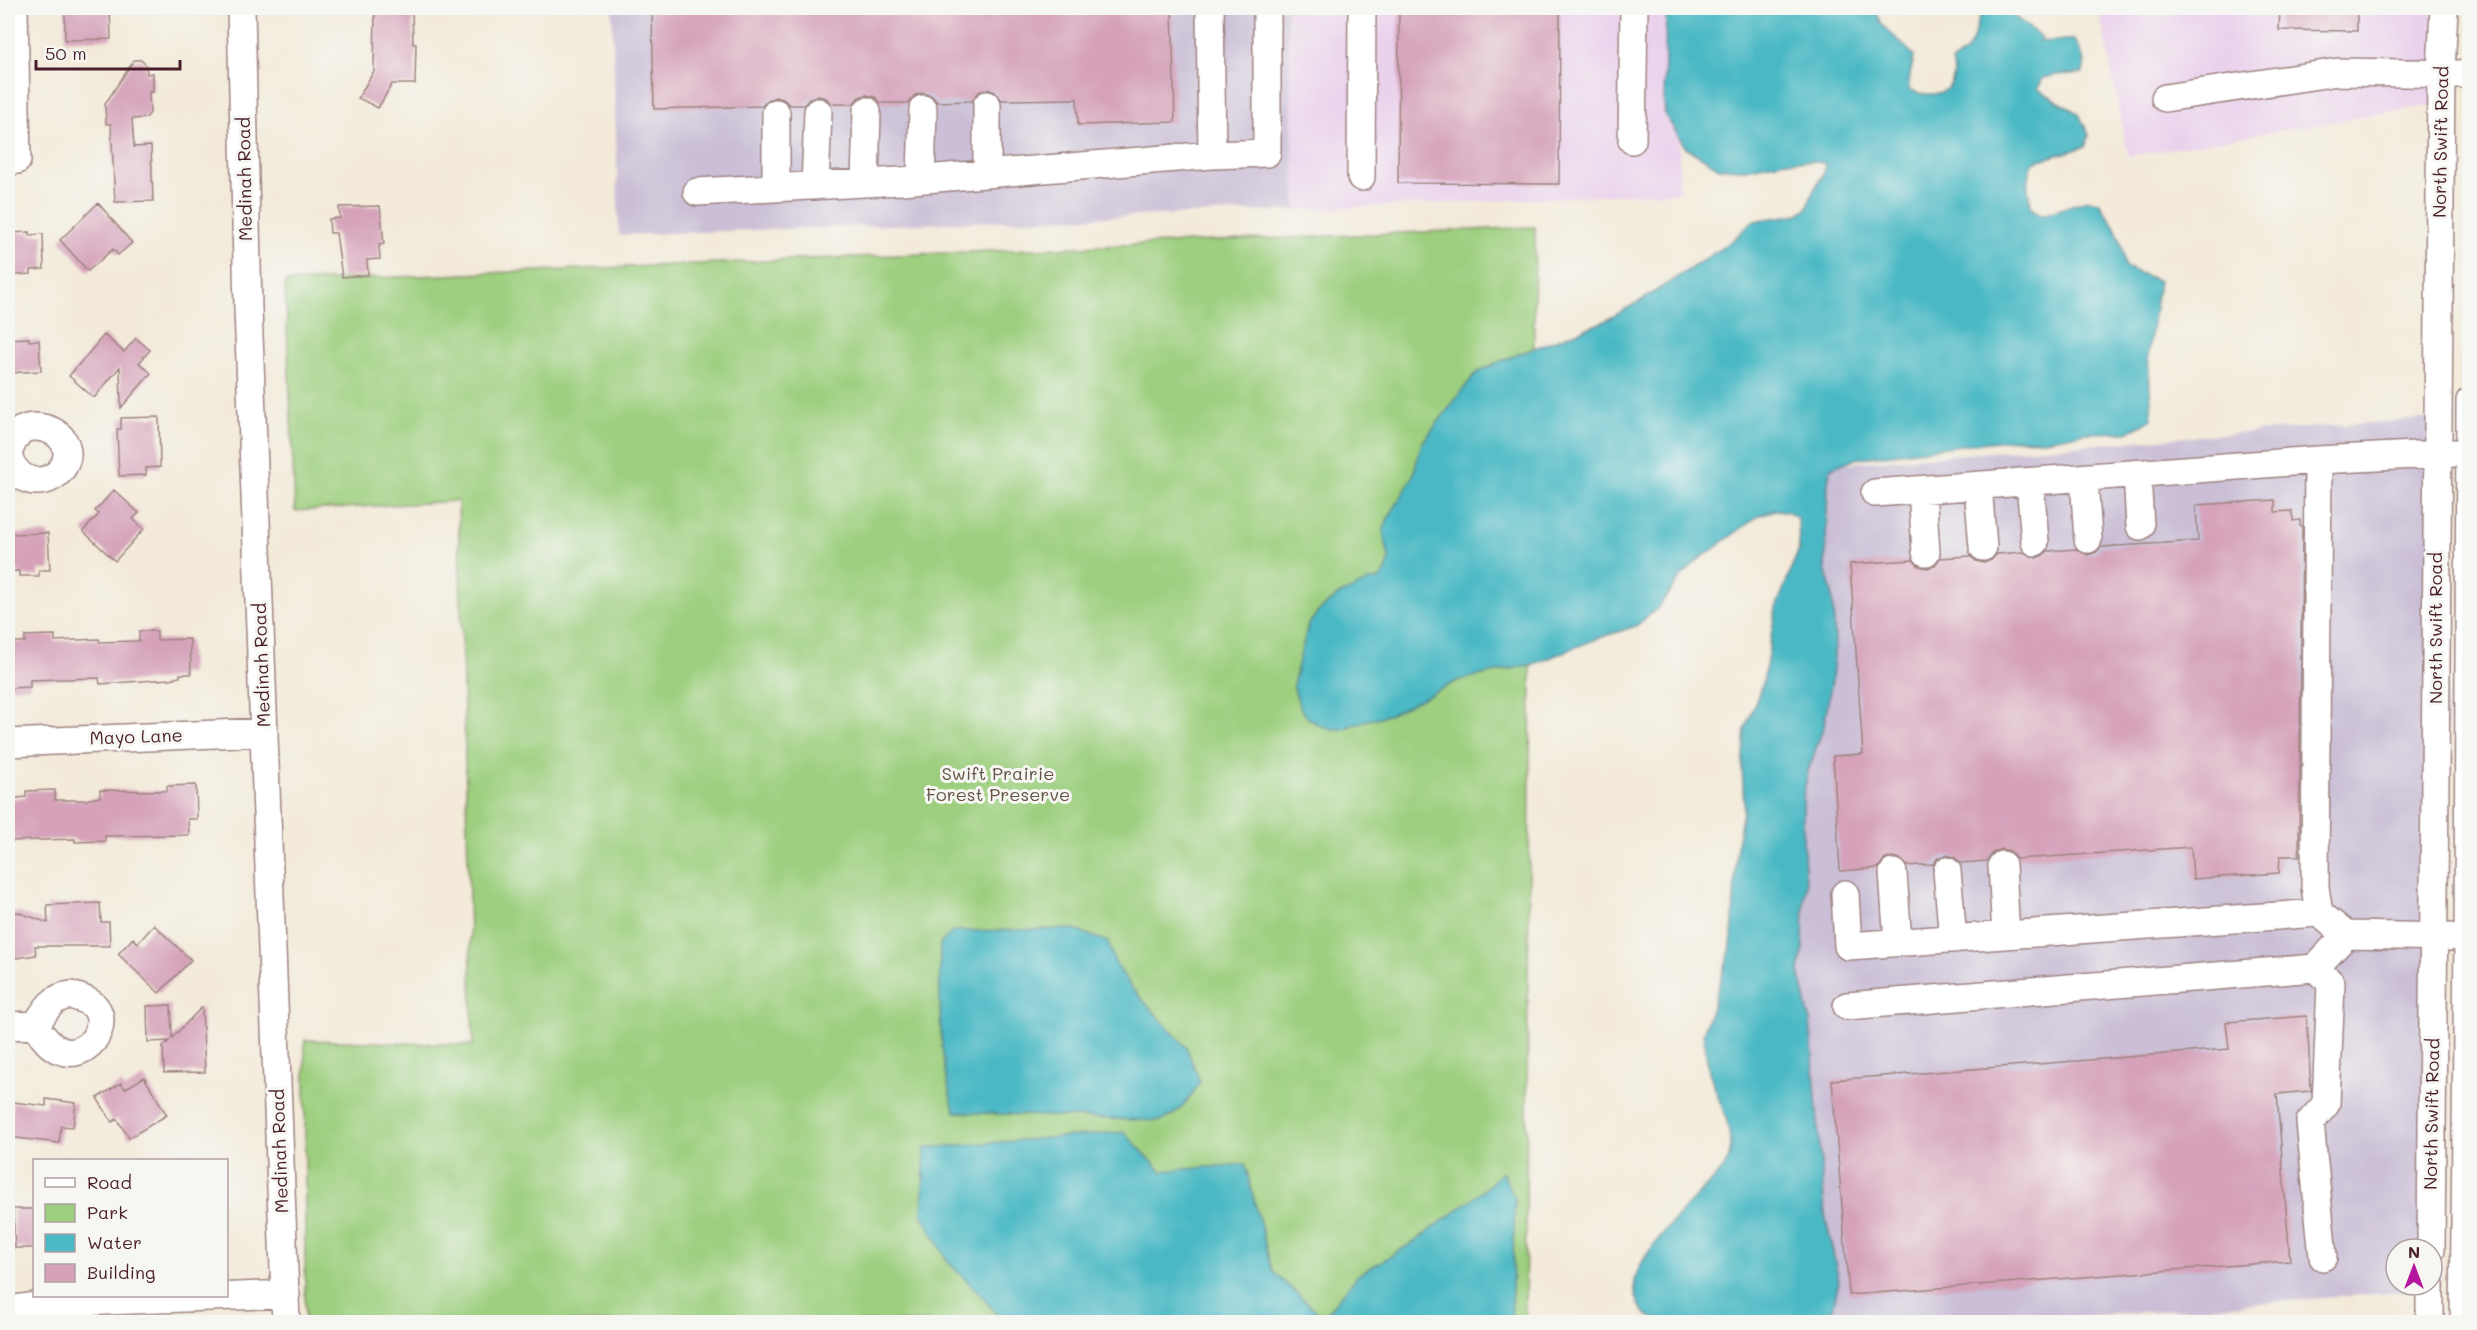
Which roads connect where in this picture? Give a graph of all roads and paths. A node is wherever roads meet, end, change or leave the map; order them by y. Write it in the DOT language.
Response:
graph roads {
  1 [pos="14,8"];
  2 [pos="241,8"];
  3 [pos="1210,8"];
  4 [pos="1268,8"];
  5 [pos="1362,8"];
  6 [pos="1634,8"];
  7 [pos="2444,8"];
  8 [pos="2441,74"];
  9 [pos="2469,74"];
  10 [pos="2165,98"];
  11 [pos="987,105"];
  12 [pos="923,109"];
  13 [pos="867,111"];
  14 [pos="776,112"];
  15 [pos="818,112"];
  16 [pos="1632,140"];
  17 [pos="1212,155"];
  18 [pos="13,160"];
  19 [pos="987,174"];
  20 [pos="1361,177"];
  21 [pos="921,179"];
  22 [pos="865,183"];
  23 [pos="815,186"];
  24 [pos="776,188"];
  25 [pos="697,192"];
  26 [pos="2469,401"];
  27 [pos="2469,453"];
  28 [pos="2437,454"];
  29 [pos="2318,460"];
  30 [pos="2137,474"];
  31 [pos="2084,478"];
  32 [pos="2030,482"];
  33 [pos="1978,486"];
  34 [pos="1922,490"];
  35 [pos="1875,493"];
  36 [pos="2140,526"];
  37 [pos="2088,539"];
  38 [pos="2035,542"];
  39 [pos="1983,547"];
  40 [pos="1926,552"];
  41 [pos="264,732"];
  42 [pos="8,743"];
  43 [pos="2002,865"];
  44 [pos="1947,871"];
  45 [pos="1893,873"];
  46 [pos="1845,894"];
  47 [pos="2319,913"];
  48 [pos="2006,935"];
  49 [pos="2346,935"];
  50 [pos="2469,936"];
  51 [pos="2434,937"];
  52 [pos="1953,939"];
  53 [pos="1898,942"];
  54 [pos="2315,968"];
  55 [pos="1847,1006"];
  56 [pos="36,1025"];
  57 [pos="8,1026"];
  58 [pos="2431,1237"];
  59 [pos="2323,1257"];
  60 [pos="286,1294"];
  61 [pos="228,1296"];
  62 [pos="209,1297"];
  63 [pos="2430,1297"];
  64 [pos="8,1310"];
  65 [pos="286,1323"];
  66 [pos="2430,1323"];
  67 [pos="2464,1323"];
  1 -- 18 [label="street"];
  2 -- 41 [label="street, Medinah Road"];
  3 -- 17 [label="street"];
  4 -- 17 [label="street"];
  5 -- 20 [label="street"];
  6 -- 16 [label="street"];
  7 -- 8 [label="street, North Swift Road"];
  8 -- 9 [label="street"];
  8 -- 10 [label="street"];
  8 -- 28 [label="street, North Swift Road"];
  11 -- 19 [label="street"];
  12 -- 21 [label="street"];
  13 -- 22 [label="street"];
  14 -- 24 [label="street"];
  15 -- 23 [label="street"];
  17 -- 19 [label="street"];
  19 -- 21 [label="street"];
  21 -- 22 [label="street"];
  22 -- 23 [label="street"];
  23 -- 24 [label="street"];
  24 -- 25 [label="street"];
  26 -- 27 [label="street, North Swift Road"];
  27 -- 28 [label="street"];
  27 -- 50 [label="street, North Swift Road"];
  28 -- 29 [label="street"];
  28 -- 51 [label="street, North Swift Road"];
  29 -- 30 [label="street"];
  29 -- 47 [label="street"];
  30 -- 31 [label="street"];
  30 -- 36 [label="street"];
  31 -- 32 [label="street"];
  31 -- 37 [label="street"];
  32 -- 33 [label="street"];
  32 -- 38 [label="street"];
  33 -- 34 [label="street"];
  33 -- 39 [label="street"];
  34 -- 35 [label="street"];
  34 -- 40 [label="street"];
  41 -- 42 [label="street, Mayo Lane"];
  41 -- 60 [label="street, Medinah Road"];
  43 -- 48 [label="street"];
  44 -- 52 [label="street"];
  45 -- 53 [label="street"];
  46 -- 53 [label="street"];
  47 -- 48 [label="street"];
  47 -- 49 [label="street"];
  48 -- 52 [label="street"];
  49 -- 51 [label="street"];
  49 -- 54 [label="street"];
  50 -- 51 [label="street"];
  50 -- 67 [label="street, North Swift Road"];
  51 -- 58 [label="street, North Swift Road"];
  52 -- 53 [label="street"];
  54 -- 55 [label="street"];
  54 -- 59 [label="street"];
  56 -- 57 [label="street"];
  60 -- 61 [label="street"];
  60 -- 65 [label="street, Medinah Road"];
  62 -- 64 [label="street"];
  63 -- 66 [label="street"];
}
